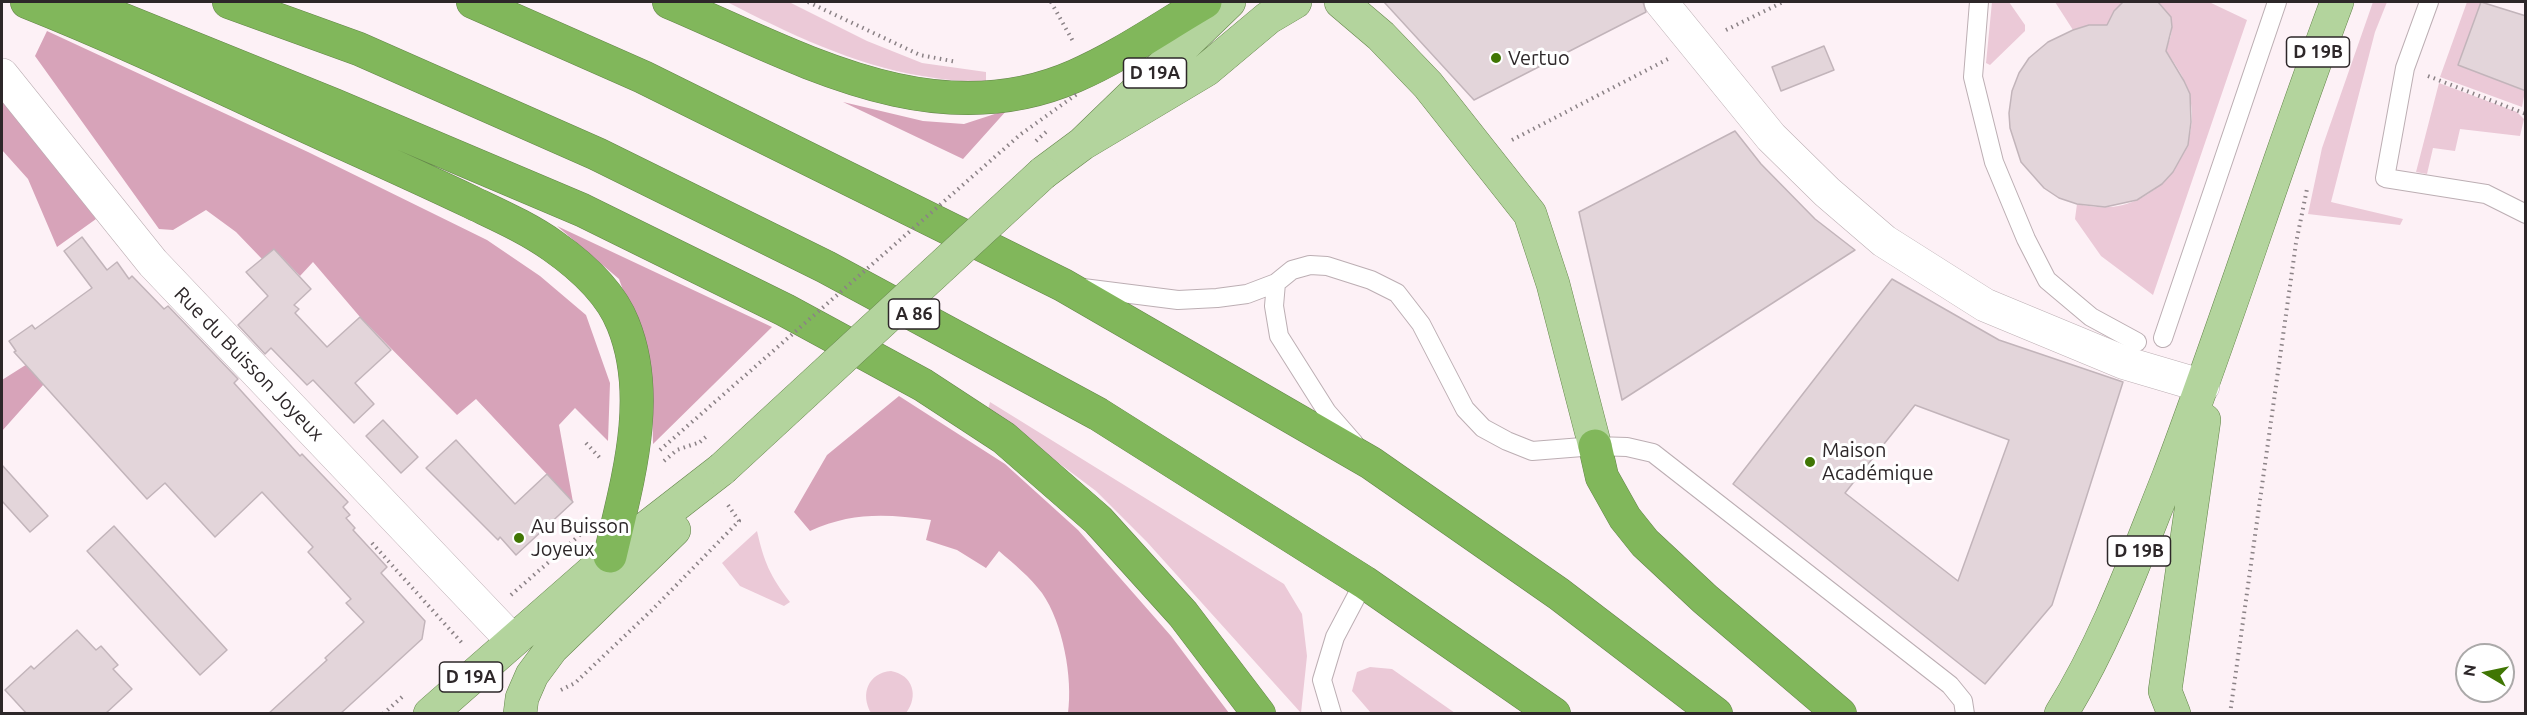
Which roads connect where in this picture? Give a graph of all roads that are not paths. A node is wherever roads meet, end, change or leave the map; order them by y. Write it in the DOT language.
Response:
graph roads {
  1 [pos="27,2"];
  2 [pos="79,2"];
  3 [pos="229,2"];
  4 [pos="473,2"];
  5 [pos="669,2"];
  6 [pos="1205,2"];
  7 [pos="1229,2"];
  8 [pos="1295,2"];
  9 [pos="1341,2"];
  10 [pos="1661,2"];
  11 [pos="1979,2"];
  12 [pos="2277,2"];
  13 [pos="2337,2"];
  14 [pos="2429,2"];
  15 [pos="2,75"];
  16 [pos="1082,144"];
  17 [pos="2526,214"];
  18 [pos="1276,283"];
  19 [pos="1063,285"];
  20 [pos="2163,338"];
  21 [pos="2137,342"];
  22 [pos="2203,386"];
  23 [pos="1595,446"];
  24 [pos="1371,463"];
  25 [pos="717,484"];
  26 [pos="610,556"];
  27 [pos="1364,582"];
  28 [pos="512,640"];
  29 [pos="2169,702"];
  30 [pos="2062,712"];
  31 [pos="430,714"];
  32 [pos="520,714"];
  33 [pos="1259,714"];
  34 [pos="1332,714"];
  35 [pos="1554,714"];
  36 [pos="1716,714"];
  37 [pos="1840,714"];
  38 [pos="1965,714"];
  1 -- 26 [label="highway"];
  2 -- 33 [label="highway"];
  3 -- 27 [label="highway, A 86"];
  4 -- 19 [label="highway"];
  5 -- 6 [label="highway"];
  7 -- 16 [label="main road, D 19A"];
  8 -- 16 [label="main road"];
  9 -- 23 [label="main road"];
  10 -- 22 [label="street"];
  11 -- 21 [label="lane"];
  12 -- 20 [label="lane"];
  13 -- 22 [label="main road, D 19B"];
  14 -- 17 [label="lane"];
  15 -- 28 [label="street, Rue du Buisson Joyeux"];
  16 -- 25 [label="main road, D 19A, bridge"];
  18 -- 19 [label="lane"];
  18 -- 23 [label="lane"];
  18 -- 24 [label="lane"];
  19 -- 24 [label="highway"];
  22 -- 29 [label="main road"];
  22 -- 30 [label="main road, D 19B"];
  23 -- 37 [label="highway"];
  23 -- 38 [label="lane"];
  24 -- 36 [label="highway"];
  25 -- 26 [label="main road, D 19A"];
  25 -- 32 [label="main road"];
  26 -- 28 [label="main road, D 19A"];
  27 -- 34 [label="lane"];
  27 -- 35 [label="highway, A 86"];
  28 -- 31 [label="main road, D 19A"];
}
